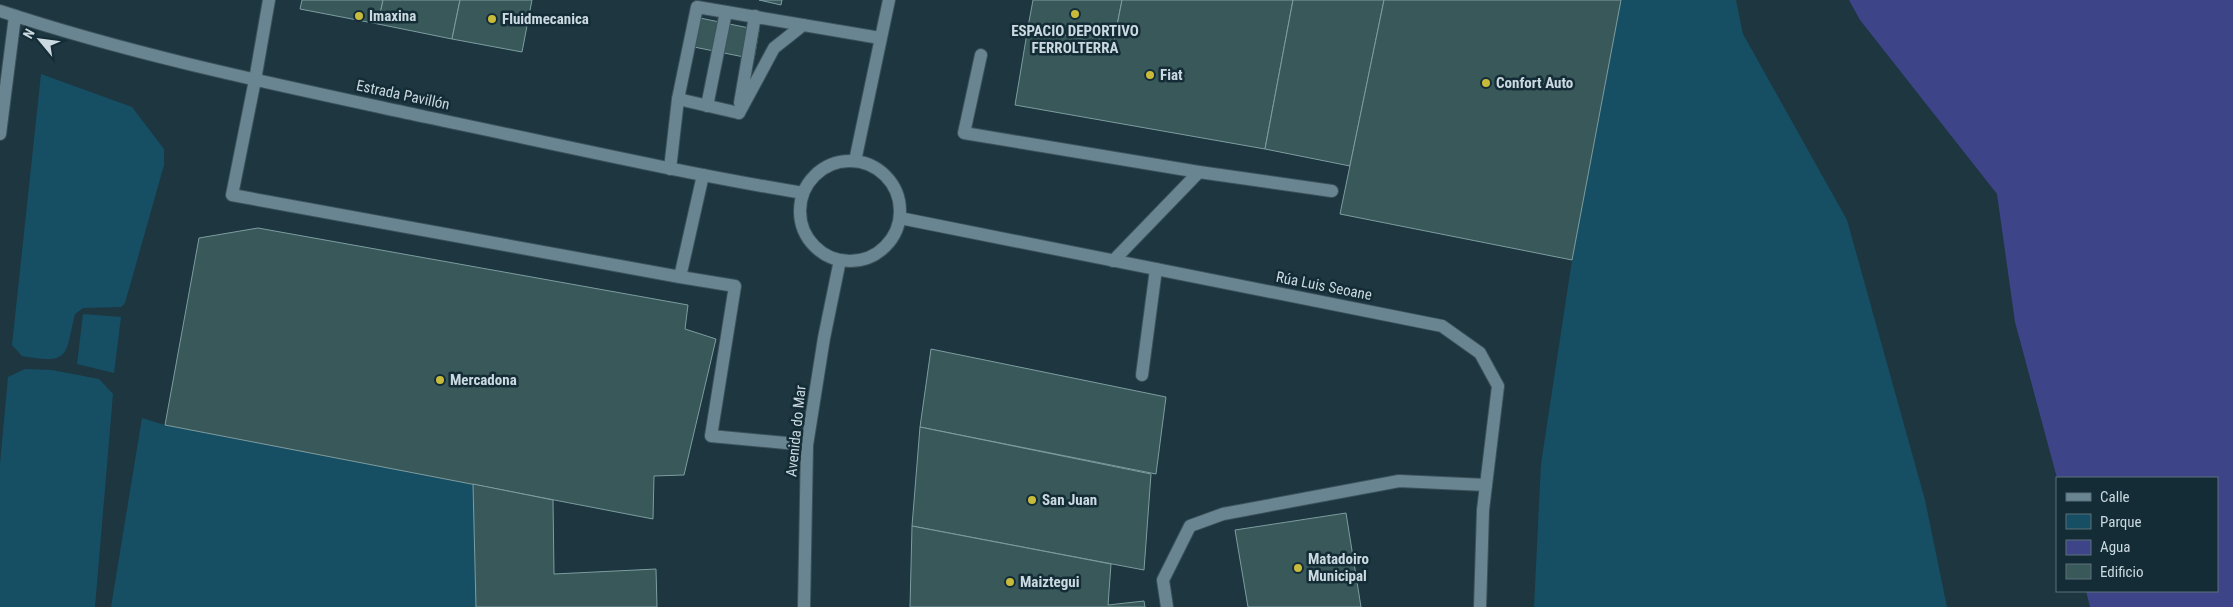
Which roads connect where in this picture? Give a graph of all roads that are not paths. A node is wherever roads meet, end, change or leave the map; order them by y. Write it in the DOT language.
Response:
graph roads {
  1 [pos="269,0"];
  2 [pos="888,0"];
  3 [pos="0,11"];
  4 [pos="726,12"];
  5 [pos="15,16"];
  6 [pos="755,16"];
  7 [pos="803,25"];
  8 [pos="880,38"];
  9 [pos="981,55"];
  10 [pos="256,80"];
  11 [pos="678,99"];
  12 [pos="707,106"];
  13 [pos="738,113"];
  14 [pos="0,134"];
  15 [pos="855,161"];
  16 [pos="670,169"];
  17 [pos="1199,172"];
  18 [pos="703,175"];
  19 [pos="1332,191"];
  20 [pos="803,193"];
  21 [pos="900,218"];
  22 [pos="840,260"];
  23 [pos="1113,261"];
  24 [pos="1156,269"];
  25 [pos="680,277"];
  26 [pos="1142,375"];
  27 [pos="807,445"];
  28 [pos="1486,485"];
  29 [pos="804,607"];
  30 [pos="1167,607"];
  31 [pos="1480,607"];
  1 -- 10 [label="street"];
  2 -- 8 [label="street"];
  3 -- 5 [label="street, Estrada Pavillón"];
  4 -- 6 [label="street"];
  4 -- 11 [label="street"];
  4 -- 12 [label="street"];
  5 -- 10 [label="street, Estrada Pavillón"];
  5 -- 14 [label="street"];
  6 -- 7 [label="street"];
  6 -- 13 [label="street"];
  7 -- 8 [label="street"];
  7 -- 13 [label="street"];
  8 -- 15 [label="street"];
  9 -- 17 [label="street"];
  10 -- 16 [label="street, Estrada Pavillón"];
  10 -- 25 [label="street"];
  11 -- 12 [label="street"];
  11 -- 16 [label="street"];
  12 -- 13 [label="street"];
  15 -- 20 [label="street"];
  15 -- 21 [label="street"];
  16 -- 18 [label="street, Estrada Pavillón"];
  17 -- 19 [label="street"];
  17 -- 23 [label="street"];
  18 -- 20 [label="street, Estrada Pavillón"];
  18 -- 25 [label="street"];
  20 -- 22 [label="street"];
  21 -- 22 [label="street"];
  21 -- 23 [label="street, Rúa Luis Seoane"];
  22 -- 27 [label="street, Avenida do Mar"];
  23 -- 24 [label="street, Rúa Luis Seoane"];
  24 -- 26 [label="street"];
  24 -- 28 [label="street, Rúa Luis Seoane"];
  25 -- 27 [label="street"];
  27 -- 29 [label="street, Avenida do Mar"];
  28 -- 30 [label="street"];
  28 -- 31 [label="street, Rúa Luis Seoane"];
}
